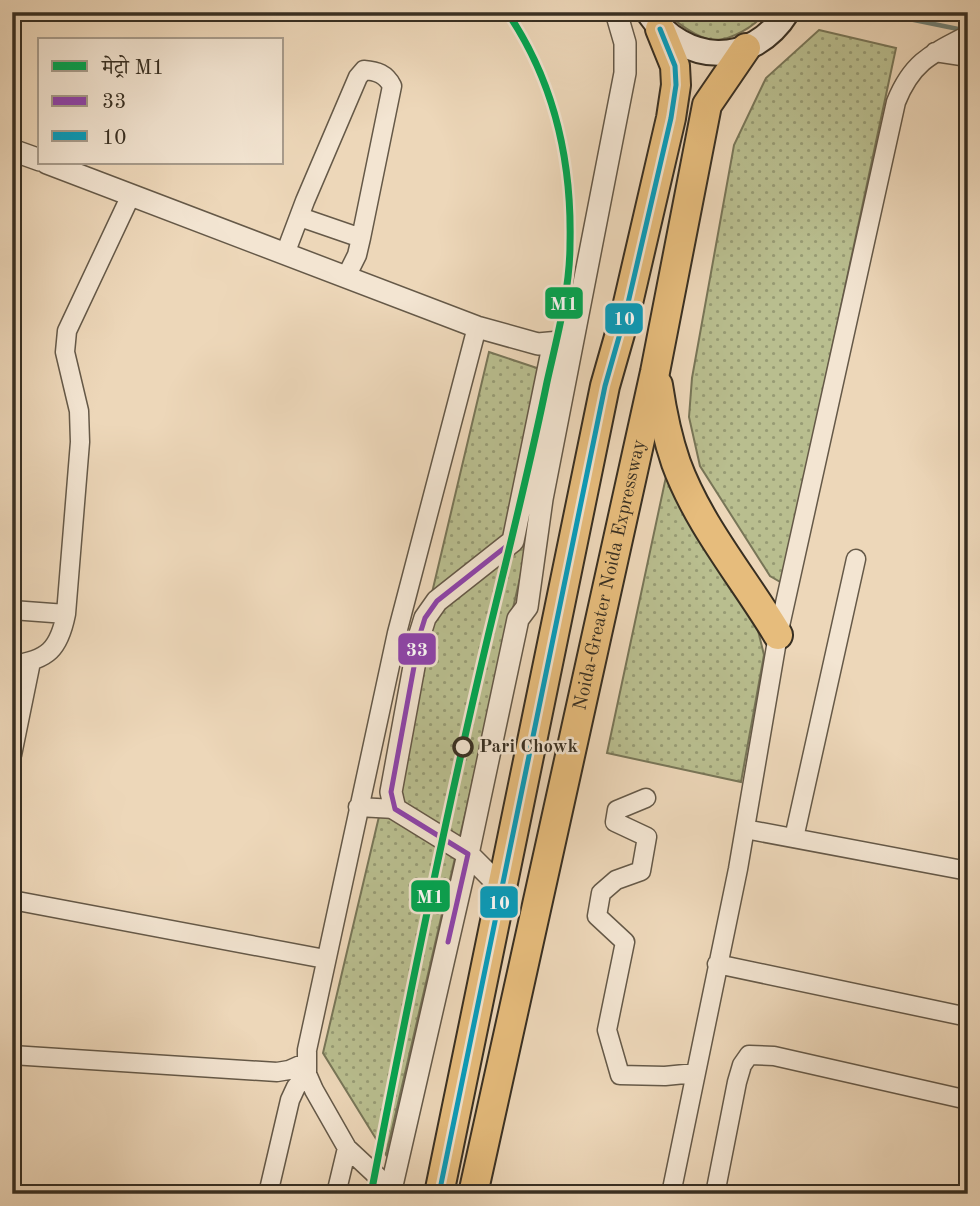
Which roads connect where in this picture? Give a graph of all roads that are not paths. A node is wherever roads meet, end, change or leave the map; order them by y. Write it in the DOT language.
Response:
graph roads {
  1 [pos="616,12"];
  2 [pos="787,12"];
  3 [pos="654,21"];
  4 [pos="961,38"];
  5 [pos="746,48"];
  6 [pos="935,52"];
  7 [pos="968,57"];
  8 [pos="12,150"];
  9 [pos="38,159"];
  10 [pos="50,164"];
  11 [pos="131,195"];
  12 [pos="300,217"];
  13 [pos="361,238"];
  14 [pos="285,254"];
  15 [pos="346,277"];
  16 [pos="477,327"];
  17 [pos="573,340"];
  18 [pos="544,350"];
  19 [pos="567,370"];
  20 [pos="655,372"];
  21 [pos="856,559"];
  22 [pos="562,595"];
  23 [pos="527,607"];
  24 [pos="12,610"];
  25 [pos="402,612"];
  26 [pos="66,614"];
  27 [pos="425,618"];
  28 [pos="778,635"];
  29 [pos="31,662"];
  30 [pos="12,665"];
  31 [pos="12,755"];
  32 [pos="646,798"];
  33 [pos="358,807"];
  34 [pos="396,809"];
  35 [pos="745,829"];
  36 [pos="794,838"];
  37 [pos="468,855"];
  38 [pos="968,872"];
  39 [pos="501,887"];
  40 [pos="12,900"];
  41 [pos="325,959"];
  42 [pos="717,964"];
  43 [pos="968,1017"];
  44 [pos="12,1055"];
  45 [pos="307,1068"];
  46 [pos="695,1073"];
  47 [pos="968,1100"];
  48 [pos="347,1148"];
  49 [pos="390,1192"];
  50 [pos="268,1194"];
  51 [pos="336,1194"];
  52 [pos="439,1194"];
  53 [pos="473,1194"];
  54 [pos="671,1194"];
  55 [pos="715,1194"];
  1 -- 17 [label="street"];
  2 -- 5 [label="main road"];
  3 -- 5 [label="main road"];
  3 -- 22 [label="highway"];
  4 -- 6 [label="street"];
  5 -- 20 [label="highway, Noida-Greater Noida Expressway"];
  6 -- 7 [label="street"];
  6 -- 28 [label="street"];
  8 -- 9 [label="street"];
  10 -- 11 [label="street"];
  11 -- 14 [label="street"];
  11 -- 26 [label="street"];
  12 -- 13 [label="street"];
  12 -- 13 [label="street"];
  12 -- 14 [label="street"];
  13 -- 15 [label="street"];
  14 -- 15 [label="street"];
  15 -- 16 [label="street"];
  16 -- 18 [label="street"];
  16 -- 25 [label="street"];
  17 -- 18 [label="street"];
  17 -- 19 [label="street"];
  18 -- 19 [label="street"];
  18 -- 27 [label="street"];
  19 -- 23 [label="street"];
  20 -- 28 [label="highway"];
  20 -- 53 [label="highway, Noida-Greater Noida Expressway"];
  21 -- 36 [label="street"];
  22 -- 23 [label="street"];
  22 -- 39 [label="highway"];
  23 -- 37 [label="street"];
  24 -- 26 [label="street"];
  25 -- 27 [label="street"];
  25 -- 33 [label="street"];
  26 -- 29 [label="street"];
  27 -- 34 [label="street"];
  28 -- 35 [label="street"];
  29 -- 30 [label="street"];
  29 -- 31 [label="street"];
  32 -- 46 [label="street"];
  33 -- 34 [label="street"];
  33 -- 41 [label="street"];
  34 -- 37 [label="street"];
  35 -- 36 [label="street"];
  35 -- 42 [label="street"];
  36 -- 38 [label="street"];
  37 -- 39 [label="street"];
  37 -- 49 [label="street"];
  39 -- 52 [label="highway"];
  40 -- 41 [label="street"];
  41 -- 45 [label="street"];
  42 -- 43 [label="street"];
  42 -- 46 [label="street"];
  44 -- 45 [label="street"];
  45 -- 48 [label="street"];
  45 -- 50 [label="street"];
  46 -- 54 [label="street"];
  47 -- 55 [label="street"];
  48 -- 49 [label="street"];
  48 -- 51 [label="street"];
}
